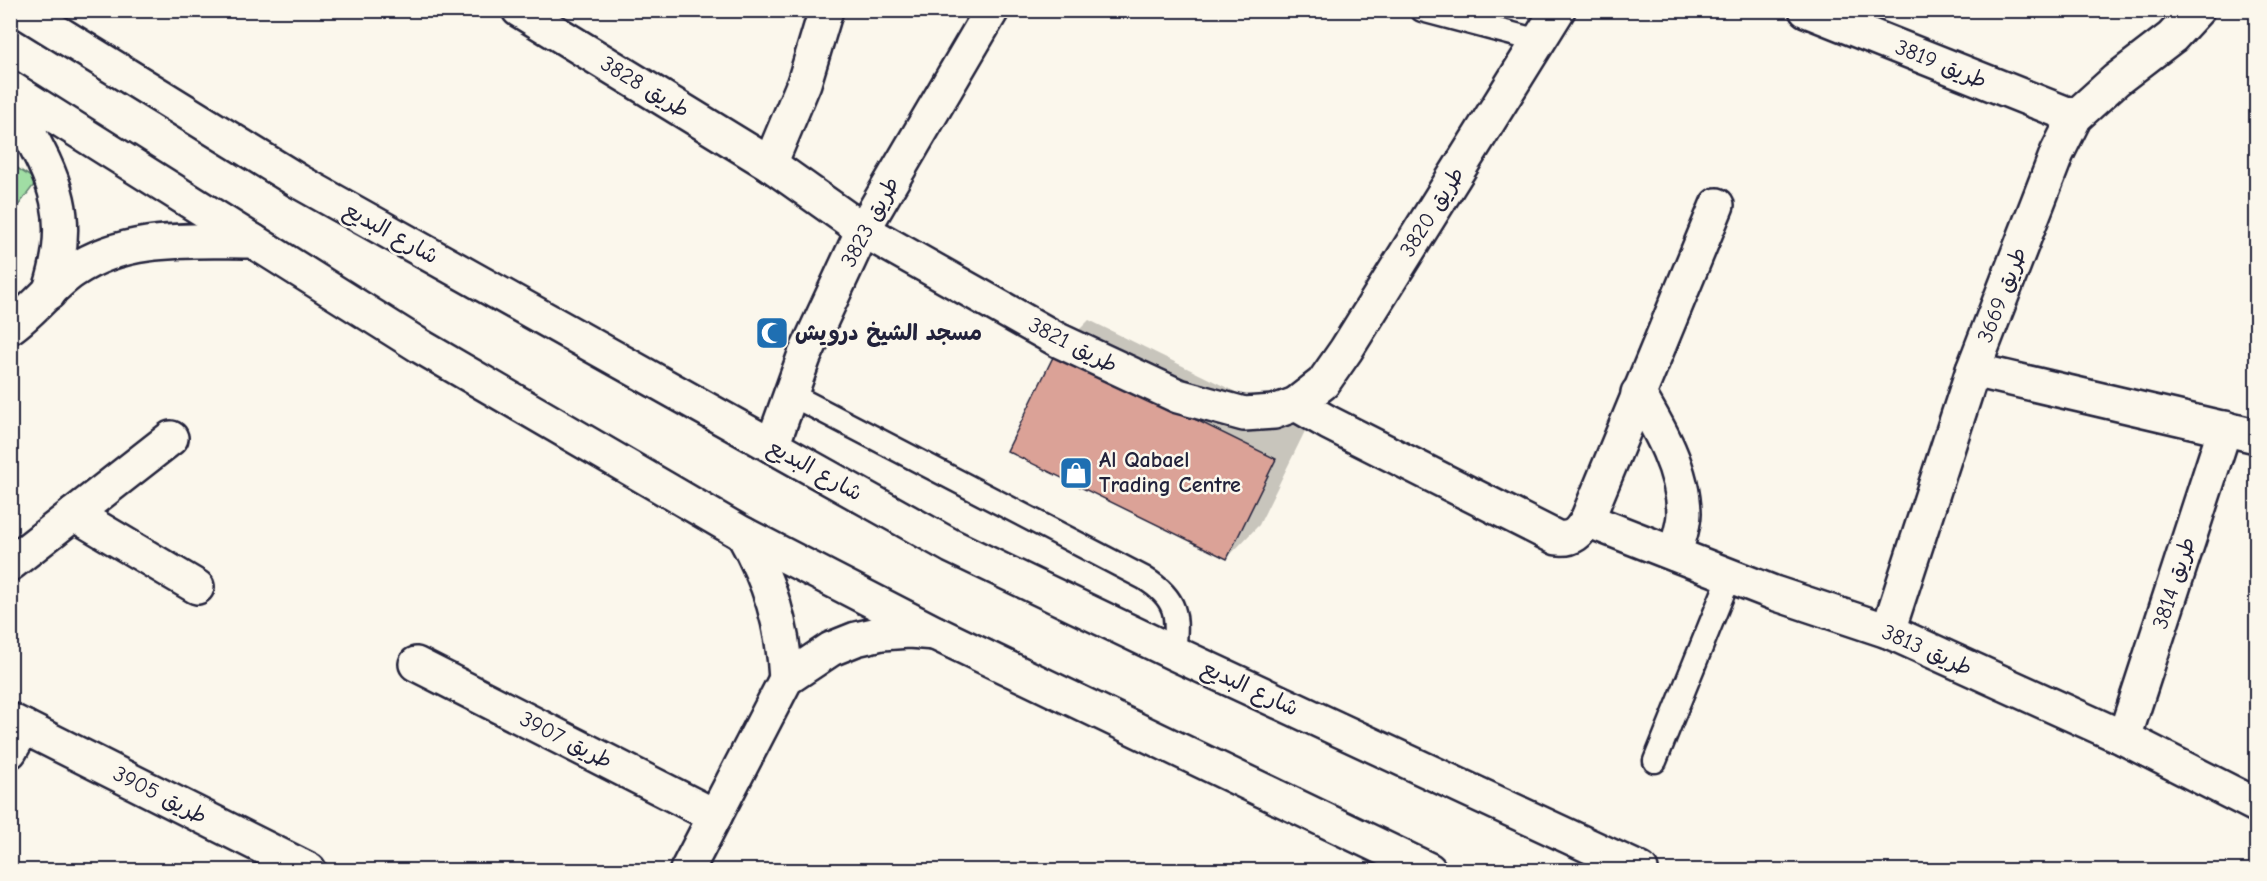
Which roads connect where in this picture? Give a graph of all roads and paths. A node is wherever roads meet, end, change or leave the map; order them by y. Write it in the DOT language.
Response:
graph roads {
  1 [pos="21,10"];
  2 [pos="519,10"];
  3 [pos="826,10"];
  4 [pos="992,10"];
  5 [pos="1422,10"];
  6 [pos="1558,10"];
  7 [pos="1806,10"];
  8 [pos="2197,10"];
  9 [pos="1539,41"];
  10 [pos="10,88"];
  11 [pos="10,98"];
  12 [pos="2075,117"];
  13 [pos="770,164"];
  14 [pos="1717,205"];
  15 [pos="863,230"];
  16 [pos="253,241"];
  17 [pos="49,293"];
  18 [pos="10,327"];
  19 [pos="1973,370"];
  20 [pos="1638,393"];
  21 [pos="790,394"];
  22 [pos="1296,404"];
  23 [pos="2225,428"];
  24 [pos="2256,436"];
  25 [pos="171,438"];
  26 [pos="772,446"];
  27 [pos="75,514"];
  28 [pos="1587,520"];
  29 [pos="743,534"];
  30 [pos="1675,554"];
  31 [pos="10,564"];
  32 [pos="1730,576"];
  33 [pos="197,587"];
  34 [pos="1888,631"];
  35 [pos="935,633"];
  36 [pos="1174,653"];
  37 [pos="416,664"];
  38 [pos="786,680"];
  39 [pos="15,732"];
  40 [pos="2124,738"];
  41 [pos="1655,761"];
  42 [pos="2255,801"];
  43 [pos="715,816"];
  44 [pos="309,870"];
  45 [pos="687,870"];
  46 [pos="1429,870"];
  47 [pos="1641,870"];
  1 -- 26 [label="street, شارع البديع"];
  2 -- 13 [label="street, طريق 3828"];
  3 -- 13 [label="street"];
  4 -- 15 [label="street, طريق 3823"];
  5 -- 9 [label="lane"];
  6 -- 9 [label="street, طريق 3820"];
  7 -- 12 [label="street, طريق 3819"];
  8 -- 12 [label="street, طريق 3669"];
  9 -- 22 [label="street, طريق 3820"];
  10 -- 16 [label="street"];
  11 -- 17 [label="street"];
  12 -- 19 [label="street, طريق 3669"];
  13 -- 15 [label="street, طريق 3828"];
  14 -- 20 [label="street"];
  15 -- 21 [label="street, طريق 3823"];
  15 -- 22 [label="street, طريق 3821"];
  16 -- 17 [label="street"];
  16 -- 29 [label="street"];
  17 -- 18 [label="street"];
  19 -- 23 [label="street"];
  19 -- 34 [label="street, طريق 3669"];
  20 -- 28 [label="street"];
  20 -- 30 [label="street"];
  21 -- 26 [label="street, طريق 3823"];
  21 -- 36 [label="lane"];
  22 -- 28 [label="street"];
  23 -- 24 [label="street"];
  23 -- 40 [label="street, طريق 3814"];
  25 -- 27 [label="street"];
  26 -- 36 [label="street, شارع البديع"];
  27 -- 31 [label="street"];
  27 -- 33 [label="street"];
  28 -- 30 [label="street, طريق 3813"];
  29 -- 35 [label="street"];
  29 -- 38 [label="street"];
  30 -- 32 [label="street, طريق 3813"];
  32 -- 34 [label="street, طريق 3813"];
  32 -- 41 [label="lane"];
  34 -- 40 [label="street, طريق 3813"];
  35 -- 38 [label="street"];
  35 -- 46 [label="street"];
  36 -- 47 [label="street, شارع البديع"];
  37 -- 43 [label="street, طريق 3907"];
  38 -- 43 [label="street"];
  39 -- 44 [label="street, طريق 3905"];
  40 -- 42 [label="street, طريق 3813"];
  43 -- 45 [label="street"];
}
